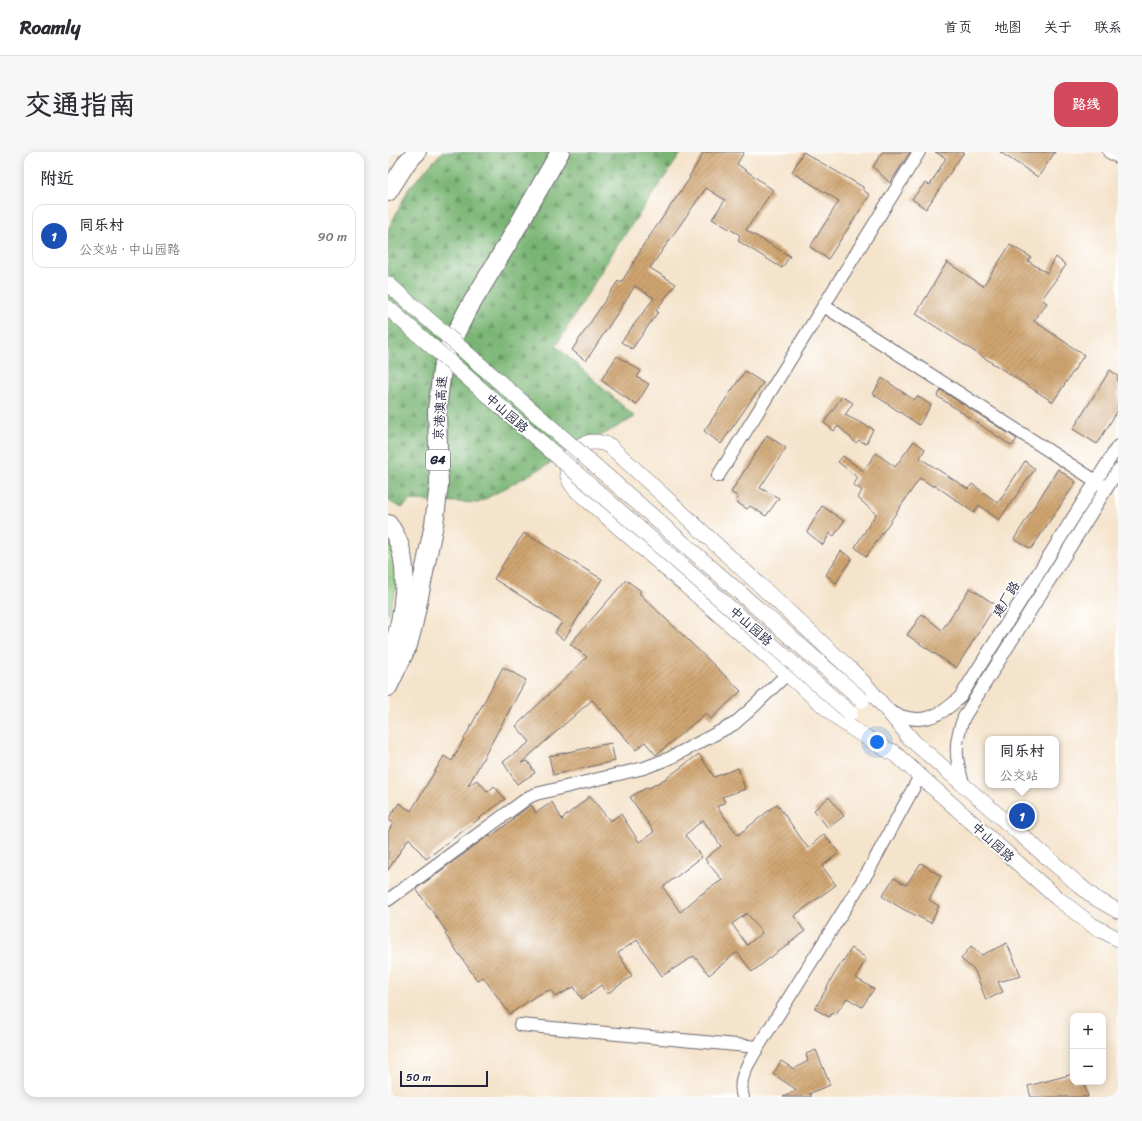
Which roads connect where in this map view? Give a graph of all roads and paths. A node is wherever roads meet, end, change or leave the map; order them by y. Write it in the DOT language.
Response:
graph roads {
  1 [pos="560,152"];
  2 [pos="919,152"];
  3 [pos="1109,152"];
  4 [pos="414,154"];
  5 [pos="1118,157"];
  6 [pos="388,192"];
  7 [pos="388,284"];
  8 [pos="824,306"];
  9 [pos="388,308"];
  10 [pos="1118,446"];
  11 [pos="1118,470"];
  12 [pos="718,476"];
  13 [pos="1096,481"];
  14 [pos="1107,488"];
  15 [pos="388,524"];
  16 [pos="388,661"];
  17 [pos="787,674"];
  18 [pos="388,687"];
  19 [pos="887,710"];
  20 [pos="914,742"];
  21 [pos="899,757"];
  22 [pos="920,776"];
  23 [pos="963,783"];
  24 [pos="388,900"];
  25 [pos="1118,911"];
  26 [pos="1118,939"];
  27 [pos="520,1025"];
  28 [pos="758,1047"];
  29 [pos="743,1097"];
  1 -- 18 [label="highway, 京港澳高速 / G4"];
  2 -- 8 [label="street"];
  3 -- 5 [label="street"];
  4 -- 6 [label="highway"];
  7 -- 20 [label="main road, 中山园路, bridge"];
  8 -- 12 [label="street"];
  8 -- 13 [label="street"];
  9 -- 21 [label="main road, 中山园路, bridge"];
  10 -- 13 [label="street, 建厂路"];
  11 -- 14 [label="street, 建厂路"];
  13 -- 14 [label="street"];
  13 -- 19 [label="street, 建厂路"];
  14 -- 23 [label="street, 建厂路"];
  15 -- 16 [label="highway"];
  17 -- 19 [label="main road"];
  17 -- 21 [label="main road"];
  17 -- 24 [label="street"];
  19 -- 20 [label="main road"];
  20 -- 23 [label="main road, 中山园路"];
  21 -- 22 [label="main road, 中山园路"];
  22 -- 26 [label="main road, 中山园路"];
  22 -- 28 [label="street"];
  23 -- 25 [label="main road, 中山园路"];
  27 -- 28 [label="street"];
  28 -- 29 [label="street"];
}
